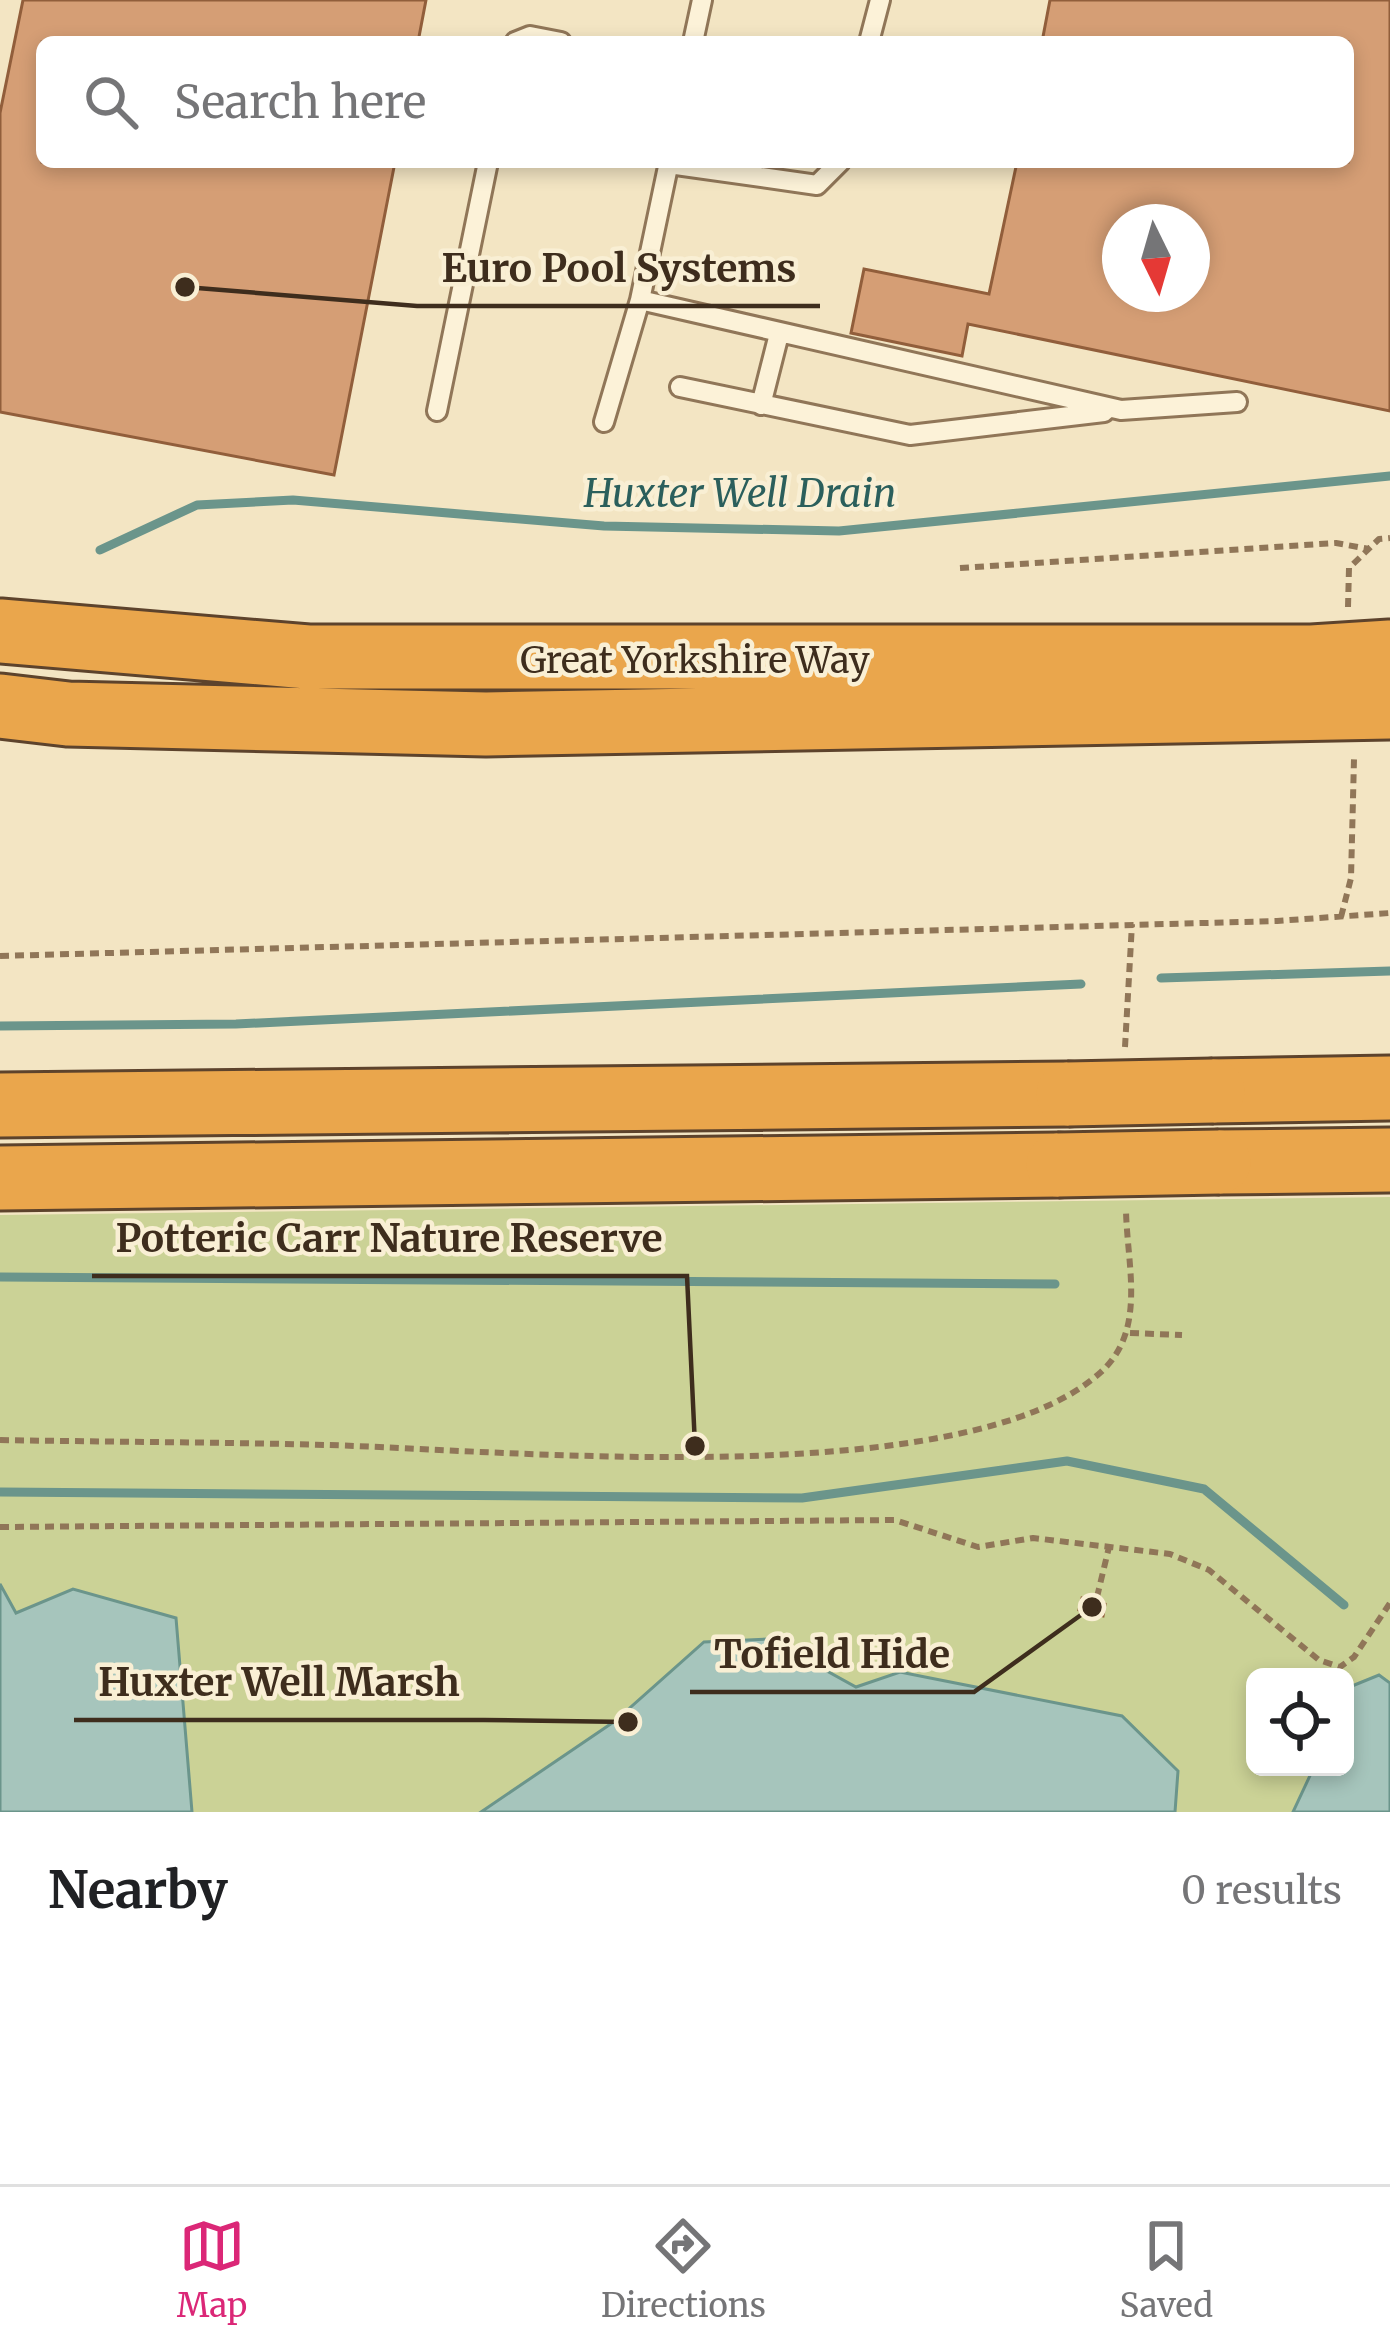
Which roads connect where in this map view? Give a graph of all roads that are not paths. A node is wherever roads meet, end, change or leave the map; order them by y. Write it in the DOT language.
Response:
graph roads {
  1 [pos="702,0"];
  2 [pos="880,0"];
  3 [pos="695,36"];
  4 [pos="871,36"];
  5 [pos="487,168"];
  6 [pos="668,168"];
  7 [pos="704,168"];
  8 [pos="834,168"];
  9 [pos="640,300"];
  10 [pos="779,334"];
  11 [pos="680,386"];
  12 [pos="1237,402"];
  13 [pos="761,406"];
  14 [pos="1121,410"];
  15 [pos="437,411"];
  16 [pos="604,422"];
  17 [pos="0,598"];
  18 [pos="0,631"];
  19 [pos="1369,632"];
  20 [pos="308,657"];
  21 [pos="0,706"];
  22 [pos="1390,706"];
  23 [pos="1390,1088"];
  24 [pos="0,1105"];
  25 [pos="1390,1160"];
  26 [pos="0,1178"];
  1 -- 3 [label="lane"];
  2 -- 4 [label="lane"];
  5 -- 15 [label="lane"];
  6 -- 9 [label="lane"];
  7 -- 8 [label="lane"];
  9 -- 10 [label="lane"];
  9 -- 16 [label="lane"];
  10 -- 13 [label="lane"];
  10 -- 14 [label="lane"];
  11 -- 13 [label="lane"];
  12 -- 14 [label="lane"];
  13 -- 14 [label="lane"];
  17 -- 20 [label="highway"];
  18 -- 20 [label="highway, Great Yorkshire Way"];
  19 -- 20 [label="highway, Great Yorkshire Way"];
  21 -- 22 [label="highway, Great Yorkshire Way"];
  23 -- 24 [label="highway, bridge"];
  25 -- 26 [label="highway, bridge"];
}
